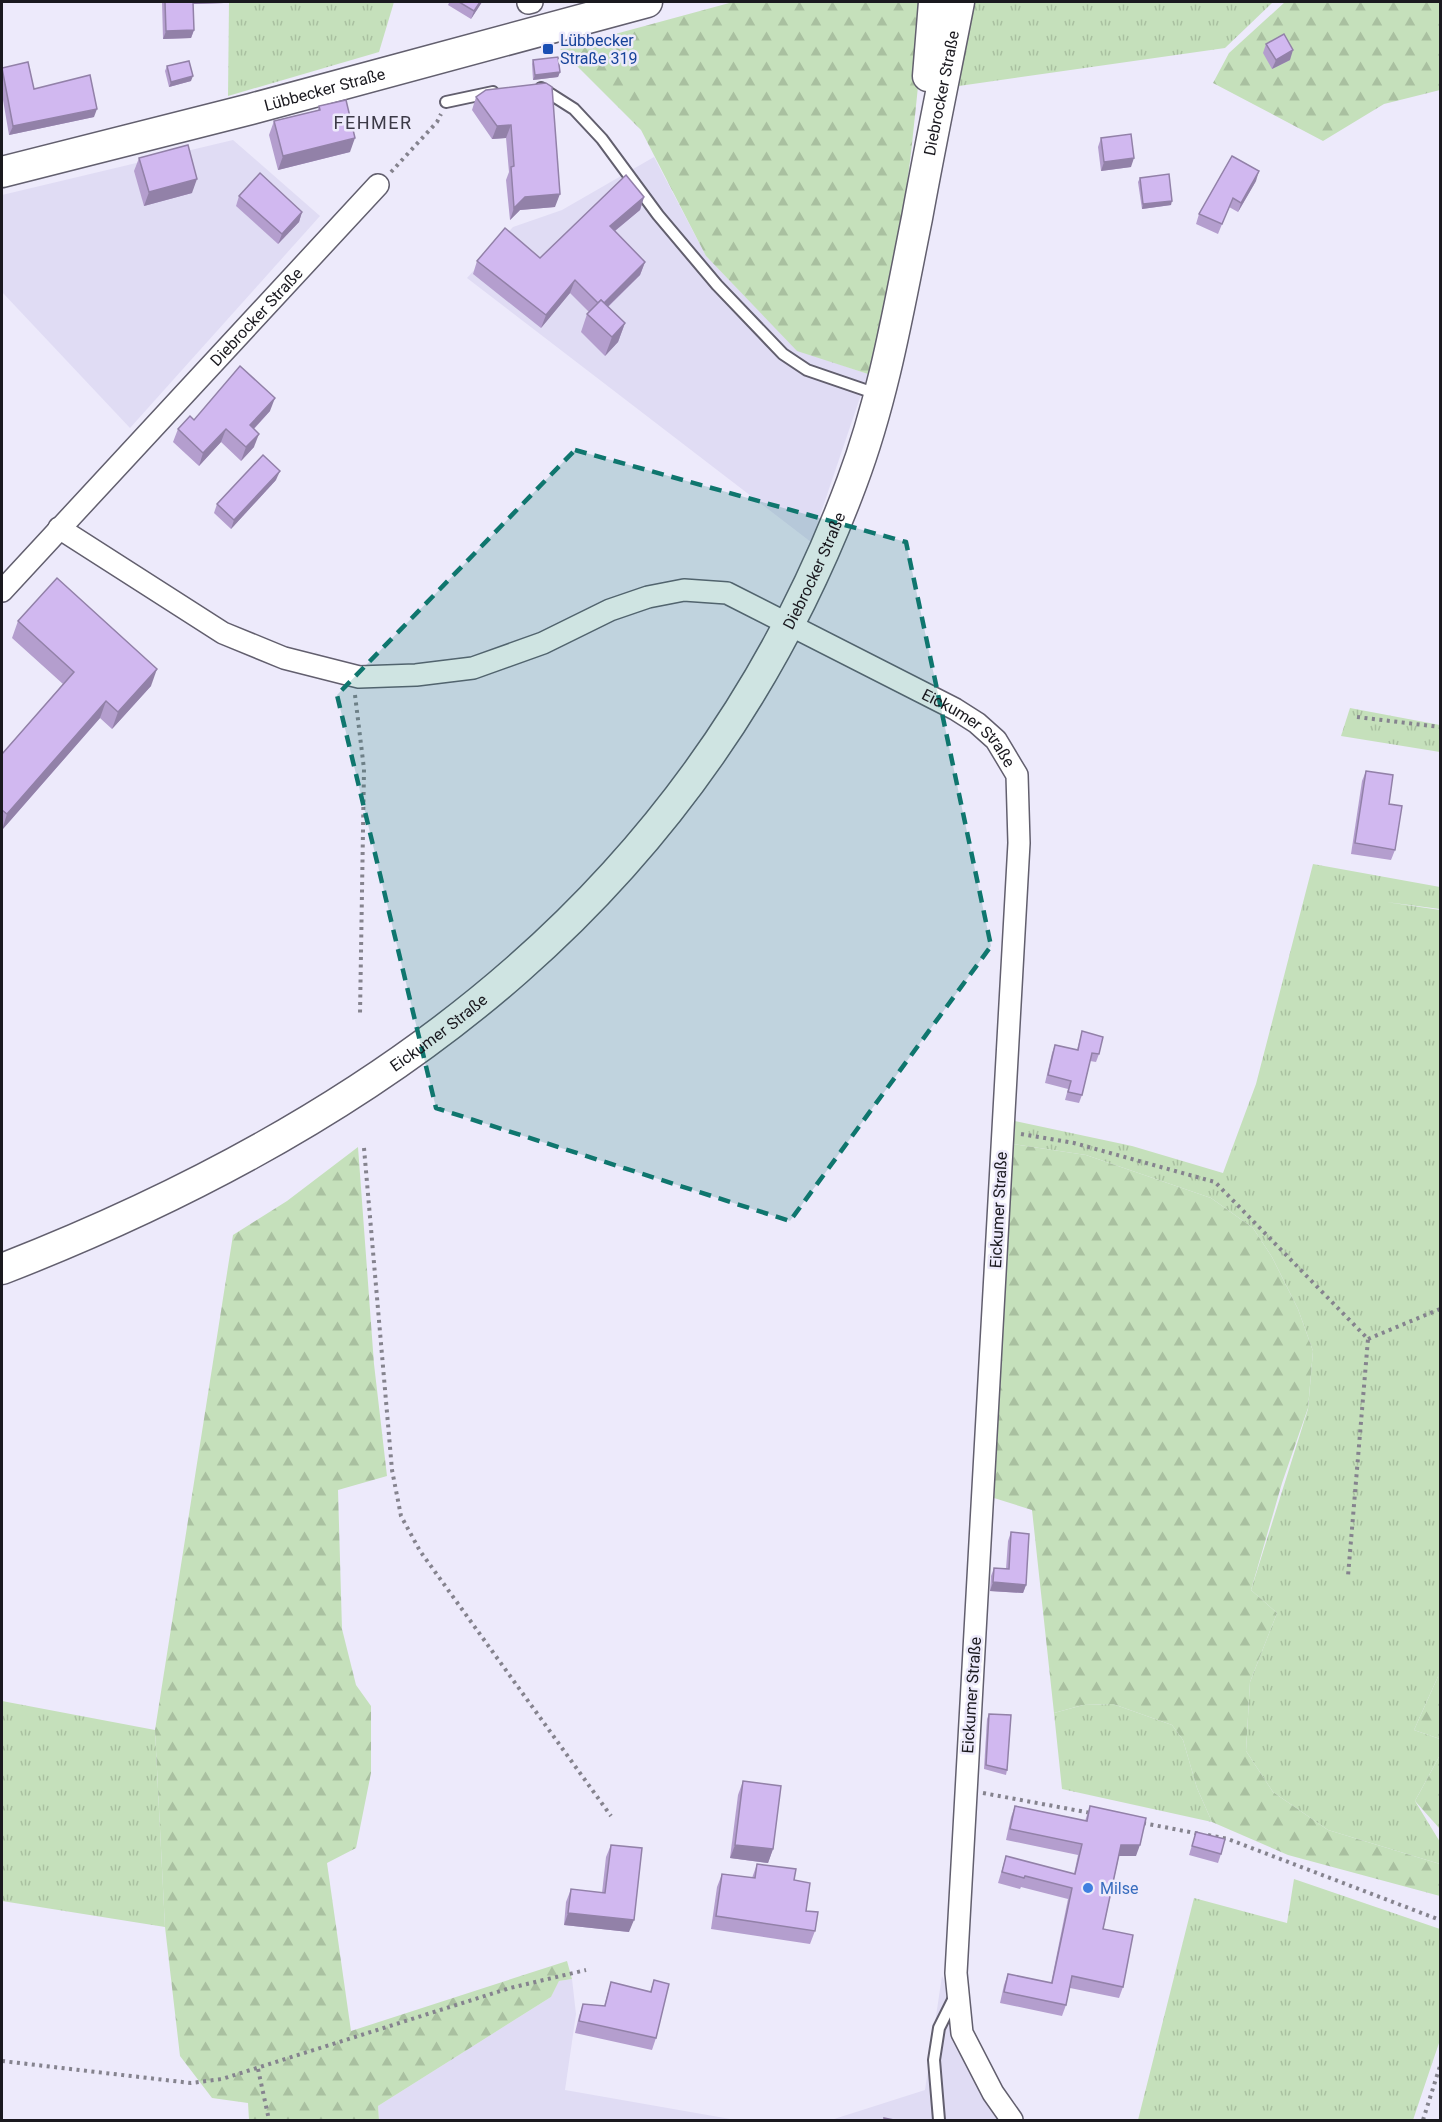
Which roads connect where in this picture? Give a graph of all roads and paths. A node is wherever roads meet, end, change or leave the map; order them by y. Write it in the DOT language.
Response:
graph roads {
  1 [pos="647,2"];
  2 [pos="934,2"];
  3 [pos="959,2"];
  4 [pos="533,88"];
  5 [pos="501,90"];
  6 [pos="446,102"];
  7 [pos="2,172"];
  8 [pos="378,185"];
  9 [pos="916,219"];
  10 [pos="880,395"];
  11 [pos="59,528"];
  12 [pos="2,591"];
  13 [pos="789,624"];
  14 [pos="365,677"];
  15 [pos="1357,717"];
  16 [pos="1440,727"];
  17 [pos="360,1014"];
  18 [pos="1002,1131"];
  19 [pos="364,1148"];
  20 [pos="2,1269"];
  21 [pos="1440,1309"];
  22 [pos="1368,1339"];
  23 [pos="1348,1576"];
  24 [pos="965,1790"];
  25 [pos="1102,1815"];
  26 [pos="611,1816"];
  27 [pos="1137,1822"];
  28 [pos="1440,1920"];
  29 [pos="586,1970"];
  30 [pos="958,1990"];
  31 [pos="2,2061"];
  32 [pos="1440,2067"];
  33 [pos="258,2069"];
  34 [pos="269,2121"];
  35 [pos="939,2121"];
  36 [pos="1012,2121"];
  37 [pos="1423,2121"];
  1 -- 7 [label="main road, Lübbecker Straße"];
  2 -- 9 [label="main road, Diebrocker Straße"];
  3 -- 9 [label="main road, Diebrocker Straße"];
  4 -- 10 [label="lane"];
  5 -- 6 [label="lane"];
  6 -- 8 [label="path"];
  8 -- 11 [label="street, Diebrocker Straße"];
  9 -- 10 [label="main road, Diebrocker Straße"];
  10 -- 13 [label="main road, Diebrocker Straße"];
  11 -- 12 [label="street, Diebrocker Straße"];
  11 -- 14 [label="street"];
  13 -- 14 [label="street, Diebrocker Straße"];
  13 -- 18 [label="street, Eickumer Straße"];
  13 -- 20 [label="main road, Eickumer Straße"];
  14 -- 17 [label="path"];
  15 -- 16 [label="path"];
  18 -- 22 [label="path"];
  18 -- 24 [label="street, Eickumer Straße"];
  19 -- 26 [label="path"];
  21 -- 22 [label="path"];
  22 -- 23 [label="path"];
  24 -- 25 [label="path"];
  24 -- 30 [label="street, Eickumer Straße"];
  27 -- 28 [label="path"];
  29 -- 33 [label="path"];
  30 -- 35 [label="lane"];
  30 -- 36 [label="street, Eickumer Straße"];
  31 -- 33 [label="path"];
  32 -- 37 [label="path"];
  33 -- 34 [label="path"];
}
